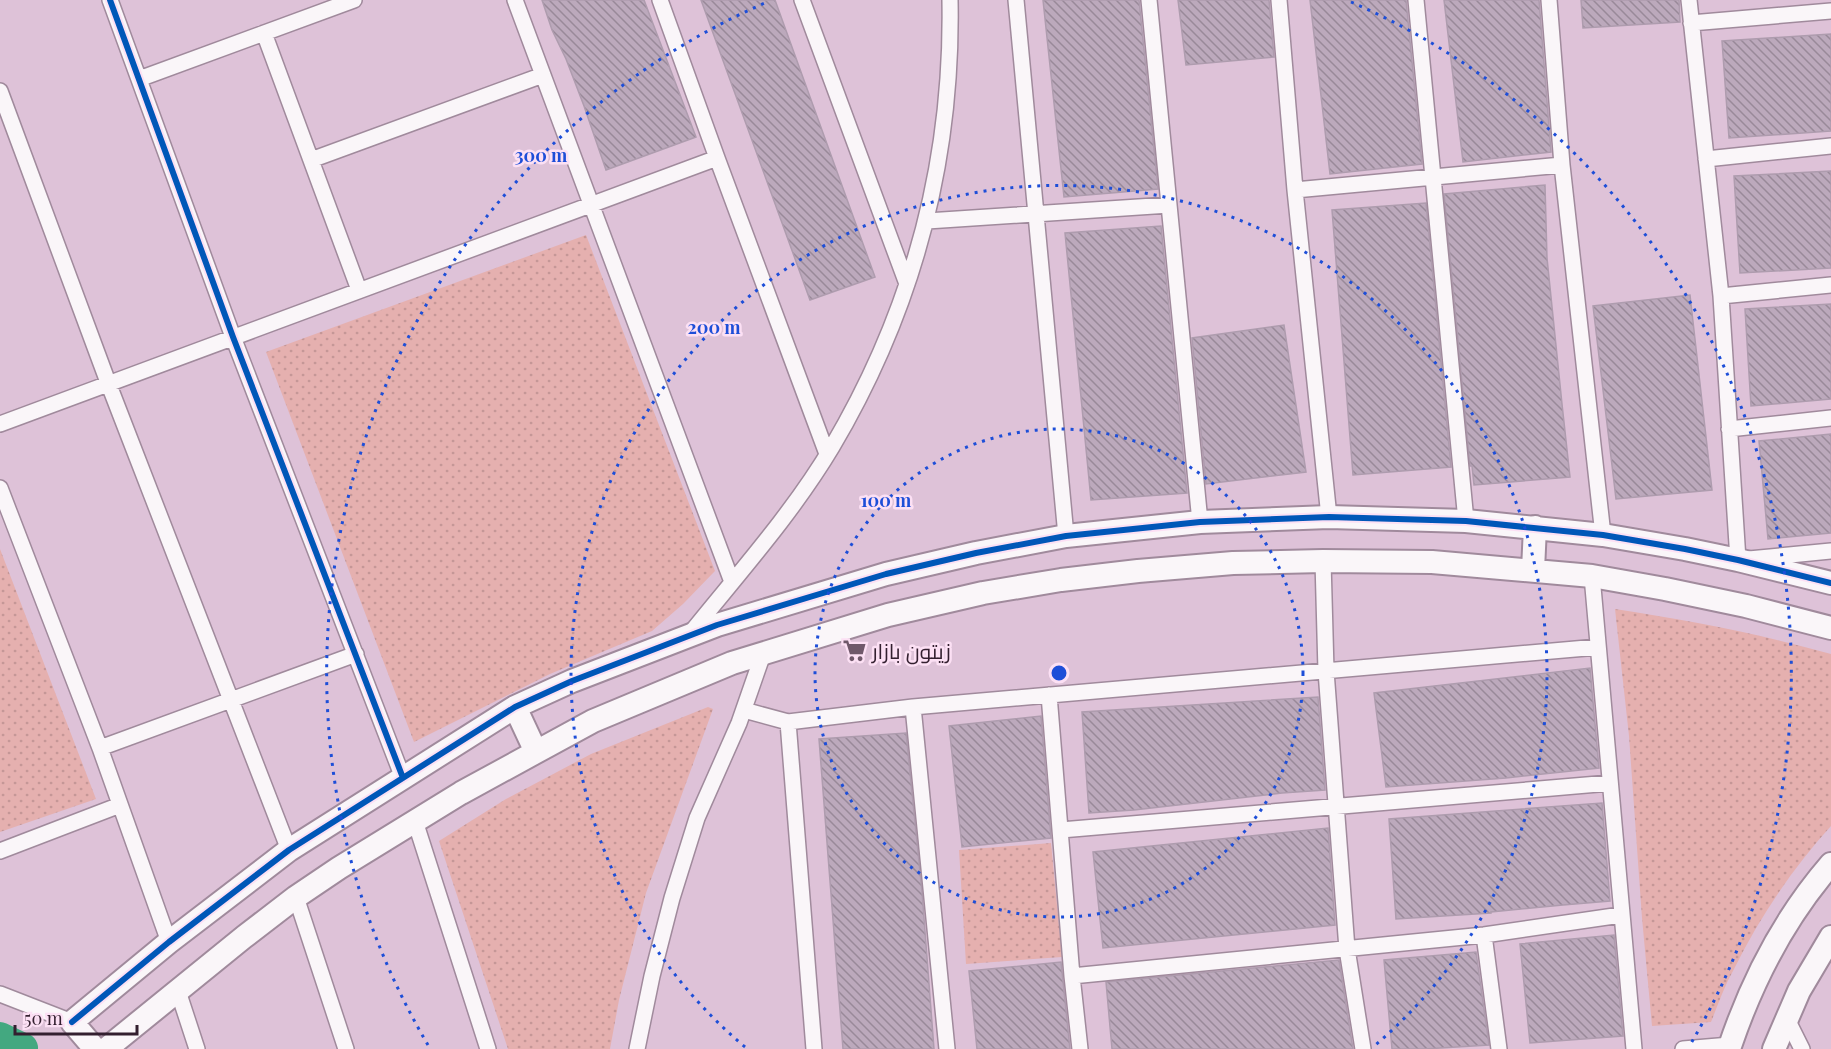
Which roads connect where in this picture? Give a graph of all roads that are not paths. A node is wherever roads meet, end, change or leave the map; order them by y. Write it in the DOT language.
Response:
graph roads {
  1 [pos="110,0"];
  2 [pos="354,0"];
  3 [pos="514,0"];
  4 [pos="660,0"];
  5 [pos="802,0"];
  6 [pos="950,0"];
  7 [pos="1016,0"];
  8 [pos="1149,0"];
  9 [pos="1279,0"];
  10 [pos="1416,0"];
  11 [pos="1549,0"];
  12 [pos="1689,0"];
  13 [pos="1831,11"];
  14 [pos="1691,23"];
  15 [pos="264,33"];
  16 [pos="543,75"];
  17 [pos="139,79"];
  18 [pos="0,91"];
  19 [pos="1831,146"];
  20 [pos="717,158"];
  21 [pos="1706,159"];
  22 [pos="311,160"];
  23 [pos="1562,165"];
  24 [pos="1434,177"];
  25 [pos="1295,190"];
  26 [pos="591,205"];
  27 [pos="1170,205"];
  28 [pos="1036,214"];
  29 [pos="927,220"];
  30 [pos="907,284"];
  31 [pos="1831,285"];
  32 [pos="359,290"];
  33 [pos="1720,296"];
  34 [pos="233,337"];
  35 [pos="109,385"];
  36 [pos="1831,418"];
  37 [pos="0,424"];
  38 [pos="1729,429"];
  39 [pos="828,454"];
  40 [pos="0,488"];
  41 [pos="1329,517"];
  42 [pos="1466,521"];
  43 [pos="1200,522"];
  44 [pos="1535,527"];
  45 [pos="1603,535"];
  46 [pos="1066,536"];
  47 [pos="1831,551"];
  48 [pos="1738,560"];
  49 [pos="1323,561"];
  50 [pos="1533,570"];
  51 [pos="1592,576"];
  52 [pos="732,582"];
  53 [pos="1831,583"];
  54 [pos="1831,628"];
  55 [pos="688,636"];
  56 [pos="1598,647"];
  57 [pos="356,654"];
  58 [pos="763,654"];
  59 [pos="1326,671"];
  60 [pos="1049,695"];
  61 [pos="230,699"];
  62 [pos="515,707"];
  63 [pos="913,707"];
  64 [pos="744,710"];
  65 [pos="788,722"];
  66 [pos="100,748"];
  67 [pos="536,752"];
  68 [pos="403,778"];
  69 [pos="1610,783"];
  70 [pos="120,805"];
  71 [pos="1337,807"];
  72 [pos="415,821"];
  73 [pos="1061,830"];
  74 [pos="288,850"];
  75 [pos="0,851"];
  76 [pos="1831,864"];
  77 [pos="296,897"];
  78 [pos="1621,915"];
  79 [pos="1484,935"];
  80 [pos="1831,937"];
  81 [pos="169,942"];
  82 [pos="1347,949"];
  83 [pos="1072,976"];
  84 [pos="178,991"];
  85 [pos="0,994"];
  86 [pos="1787,1019"];
  87 [pos="72,1022"];
  88 [pos="1729,1047"];
  89 [pos="95,1049"];
  90 [pos="106,1049"];
  91 [pos="197,1049"];
  92 [pos="346,1049"];
  93 [pos="488,1049"];
  94 [pos="637,1049"];
  95 [pos="814,1049"];
  96 [pos="946,1049"];
  97 [pos="1080,1049"];
  98 [pos="1363,1049"];
  99 [pos="1499,1049"];
  100 [pos="1634,1049"];
  101 [pos="1683,1049"];
  102 [pos="1774,1049"];
  103 [pos="1802,1049"];
  1 -- 17 [label="street"];
  2 -- 15 [label="street"];
  3 -- 16 [label="street"];
  4 -- 20 [label="street"];
  5 -- 30 [label="street"];
  6 -- 29 [label="street"];
  7 -- 28 [label="street"];
  8 -- 27 [label="street"];
  9 -- 25 [label="street"];
  10 -- 24 [label="street"];
  11 -- 23 [label="street"];
  12 -- 14 [label="street"];
  13 -- 14 [label="street"];
  14 -- 21 [label="street"];
  15 -- 17 [label="street"];
  15 -- 22 [label="street"];
  16 -- 22 [label="street"];
  16 -- 26 [label="street"];
  17 -- 34 [label="street"];
  18 -- 35 [label="street"];
  19 -- 21 [label="street"];
  20 -- 26 [label="street"];
  20 -- 39 [label="street"];
  21 -- 33 [label="street"];
  22 -- 32 [label="street"];
  23 -- 24 [label="street"];
  23 -- 45 [label="street"];
  24 -- 25 [label="street"];
  24 -- 42 [label="street"];
  25 -- 41 [label="street"];
  26 -- 32 [label="street"];
  26 -- 52 [label="street"];
  27 -- 28 [label="street"];
  27 -- 43 [label="street"];
  28 -- 29 [label="street"];
  28 -- 46 [label="street"];
  29 -- 30 [label="street"];
  30 -- 39 [label="street"];
  31 -- 33 [label="street"];
  32 -- 34 [label="street"];
  33 -- 38 [label="street"];
  34 -- 35 [label="street"];
  34 -- 57 [label="street"];
  35 -- 37 [label="street"];
  35 -- 61 [label="street"];
  36 -- 38 [label="street"];
  38 -- 48 [label="street"];
  39 -- 52 [label="street"];
  40 -- 66 [label="street"];
  41 -- 42 [label="street"];
  41 -- 43 [label="street"];
  42 -- 44 [label="street"];
  43 -- 46 [label="street"];
  44 -- 45 [label="street"];
  44 -- 50 [label="street"];
  45 -- 48 [label="street"];
  46 -- 55 [label="street"];
  47 -- 48 [label="street"];
  48 -- 53 [label="street"];
  49 -- 50 [label="street"];
  49 -- 58 [label="street"];
  49 -- 59 [label="street"];
  50 -- 51 [label="street"];
  51 -- 54 [label="street"];
  51 -- 56 [label="street"];
  52 -- 55 [label="street"];
  55 -- 62 [label="street"];
  56 -- 59 [label="street"];
  56 -- 69 [label="street"];
  57 -- 61 [label="street"];
  57 -- 68 [label="street"];
  58 -- 64 [label="street"];
  58 -- 67 [label="street"];
  59 -- 60 [label="street"];
  59 -- 71 [label="street"];
  60 -- 63 [label="street"];
  60 -- 73 [label="street"];
  61 -- 66 [label="street"];
  61 -- 74 [label="street"];
  62 -- 67 [label="street"];
  62 -- 68 [label="street"];
  63 -- 65 [label="street"];
  63 -- 96 [label="street"];
  64 -- 65 [label="street"];
  64 -- 94 [label="street"];
  65 -- 95 [label="street"];
  66 -- 70 [label="street"];
  67 -- 72 [label="street"];
  68 -- 74 [label="street"];
  69 -- 71 [label="street"];
  69 -- 78 [label="street"];
  70 -- 75 [label="street"];
  70 -- 81 [label="street"];
  71 -- 73 [label="street"];
  71 -- 82 [label="street"];
  72 -- 77 [label="street"];
  72 -- 93 [label="street"];
  73 -- 83 [label="street"];
  74 -- 81 [label="street"];
  76 -- 88 [label="street"];
  77 -- 84 [label="street"];
  77 -- 92 [label="street"];
  78 -- 79 [label="street"];
  78 -- 100 [label="street"];
  79 -- 82 [label="street"];
  79 -- 99 [label="street"];
  80 -- 86 [label="street"];
  81 -- 87 [label="street"];
  82 -- 83 [label="street"];
  82 -- 98 [label="street"];
  83 -- 97 [label="street"];
  84 -- 90 [label="street"];
  84 -- 91 [label="street"];
  85 -- 87 [label="street"];
  86 -- 102 [label="street"];
  86 -- 103 [label="street"];
  87 -- 89 [label="street"];
  88 -- 101 [label="street"];
}
